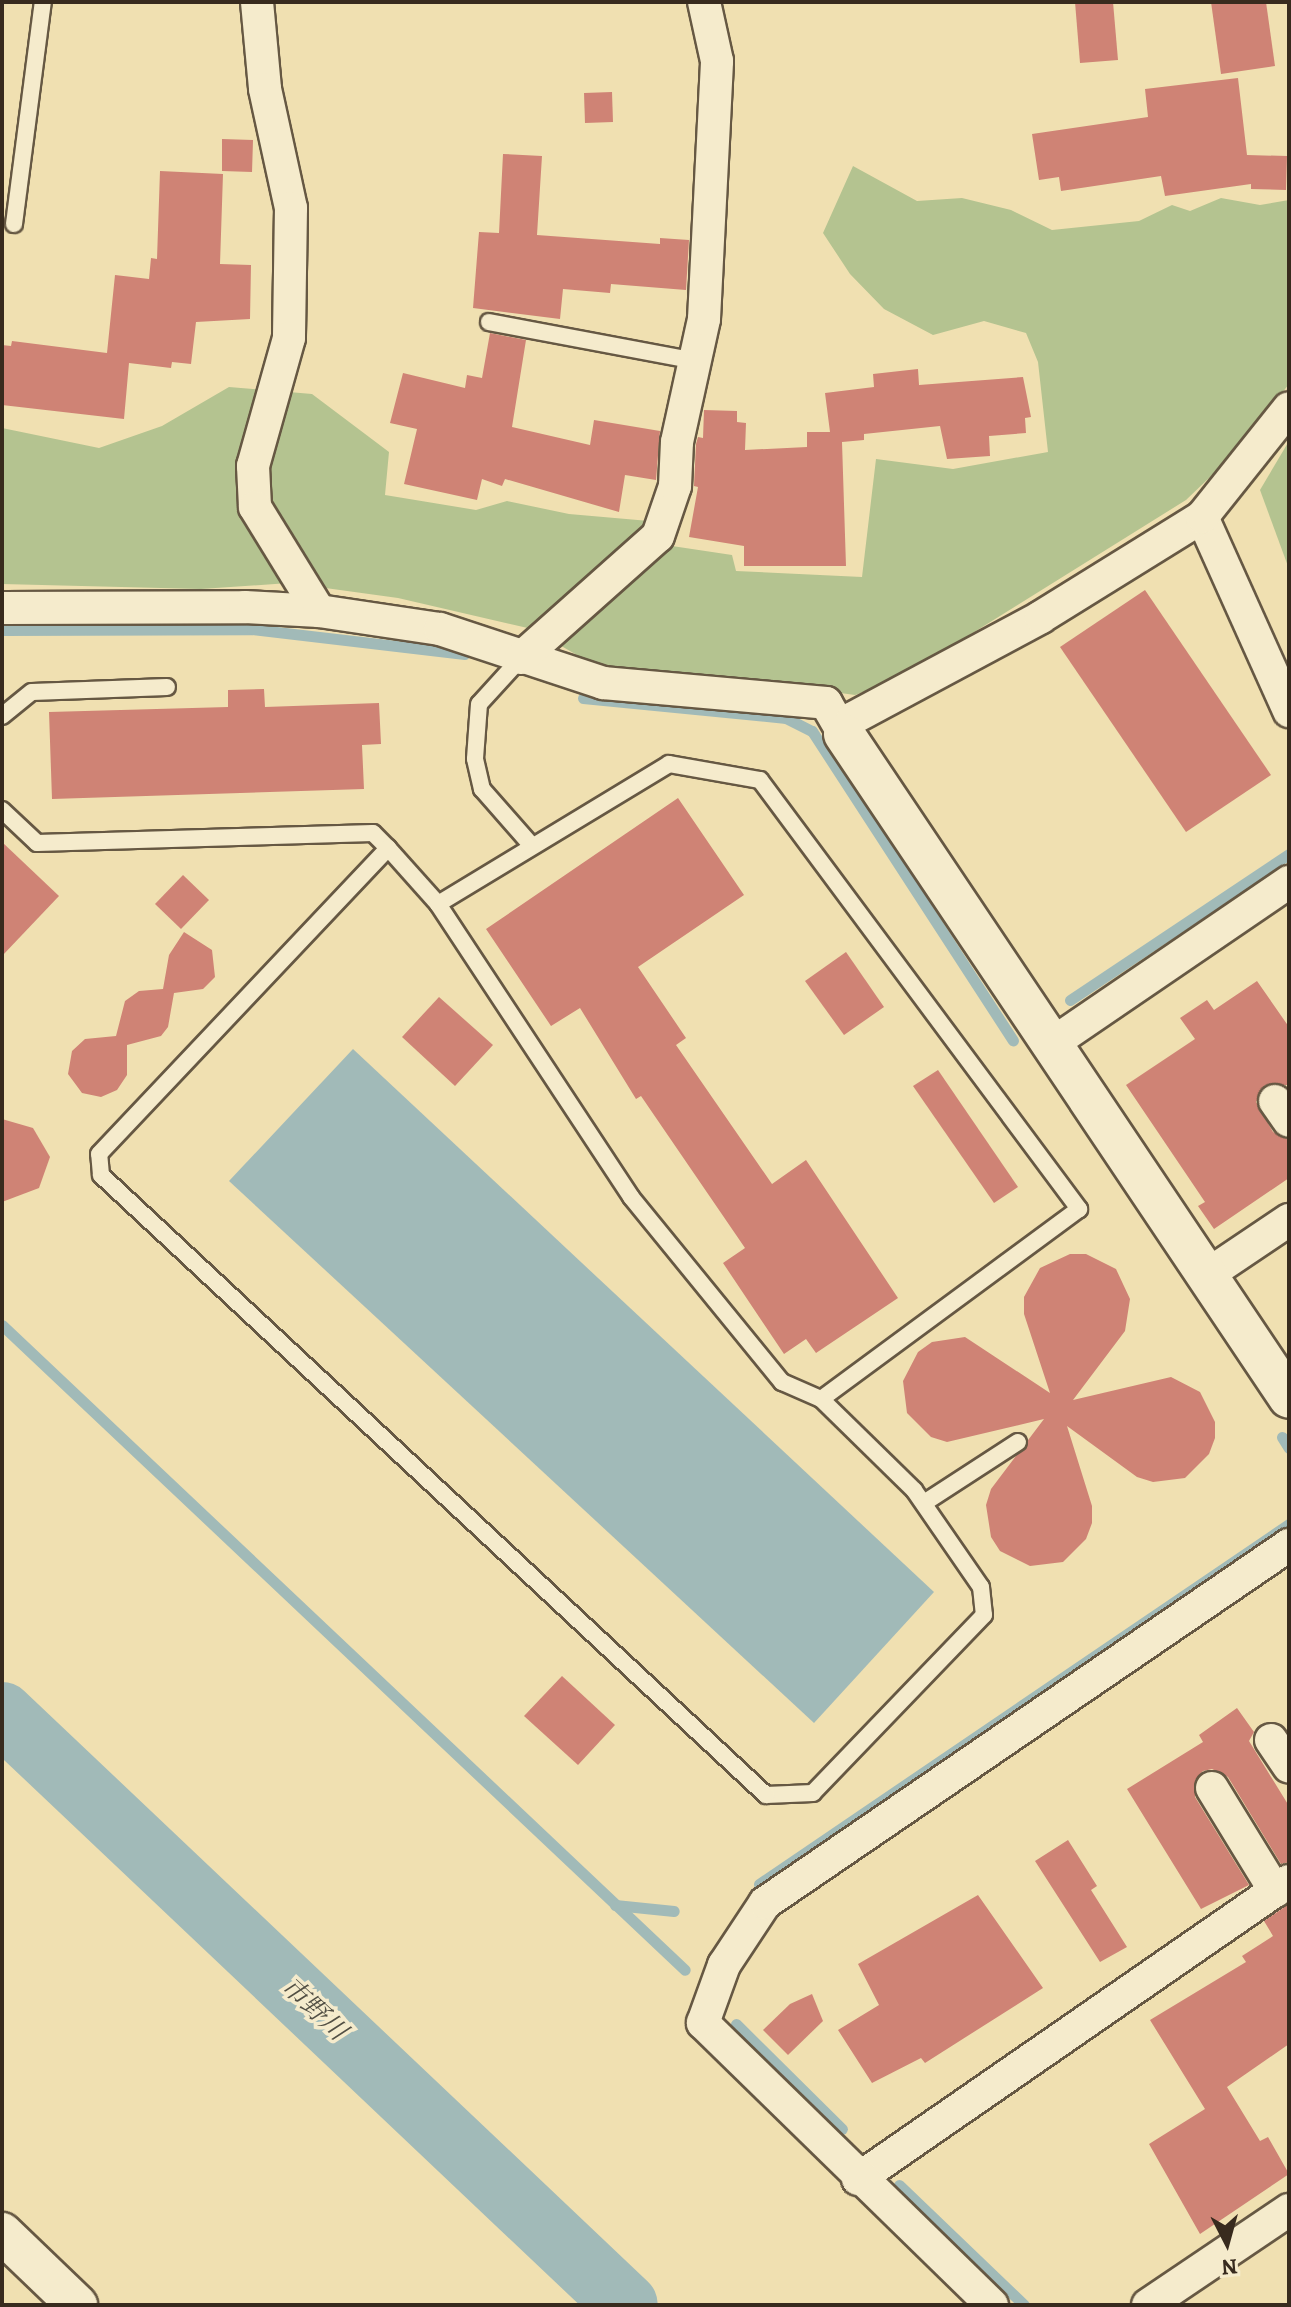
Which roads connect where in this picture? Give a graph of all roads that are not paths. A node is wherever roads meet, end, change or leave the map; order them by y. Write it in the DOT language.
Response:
graph roads {
  1 [pos="43,2"];
  2 [pos="257,2"];
  3 [pos="704,2"];
  4 [pos="14,224"];
  5 [pos="489,322"];
  6 [pos="691,360"];
  7 [pos="1289,408"];
  8 [pos="1202,517"];
  9 [pos="2,608"];
  10 [pos="319,611"];
  11 [pos="521,658"];
  12 [pos="167,687"];
  13 [pos="1289,711"];
  14 [pos="2,716"];
  15 [pos="844,734"];
  16 [pos="2,810"];
  17 [pos="532,846"];
  18 [pos="388,848"];
  19 [pos="1289,882"];
  20 [pos="438,904"];
  21 [pos="1053,1043"];
  22 [pos="1289,1220"];
  23 [pos="1207,1275"];
  24 [pos="1289,1398"];
  25 [pos="821,1399"];
  26 [pos="1018,1442"];
  27 [pos="924,1503"];
  28 [pos="1289,1545"];
  29 [pos="1271,1740"];
  30 [pos="1289,1767"];
  31 [pos="1212,1788"];
  32 [pos="1282,1886"];
  33 [pos="858,2179"];
  34 [pos="1289,2210"];
  35 [pos="2,2233"];
  36 [pos="77,2305"];
  37 [pos="992,2305"];
  38 [pos="1148,2305"];
  1 -- 4 [label="lane"];
  2 -- 10 [label="street"];
  3 -- 6 [label="street"];
  5 -- 6 [label="lane"];
  6 -- 11 [label="street"];
  7 -- 8 [label="street"];
  8 -- 13 [label="street"];
  8 -- 15 [label="street"];
  9 -- 10 [label="street"];
  10 -- 11 [label="street"];
  11 -- 15 [label="street"];
  11 -- 17 [label="lane"];
  12 -- 14 [label="lane"];
  15 -- 21 [label="street"];
  16 -- 18 [label="lane"];
  17 -- 20 [label="lane"];
  17 -- 25 [label="lane"];
  18 -- 20 [label="lane"];
  18 -- 27 [label="lane"];
  19 -- 21 [label="street"];
  20 -- 25 [label="lane"];
  21 -- 23 [label="street"];
  22 -- 23 [label="street"];
  23 -- 24 [label="street"];
  25 -- 27 [label="lane"];
  26 -- 27 [label="lane"];
  28 -- 33 [label="street"];
  29 -- 30 [label="street"];
  31 -- 32 [label="street"];
  32 -- 33 [label="street"];
  33 -- 37 [label="street"];
  34 -- 38 [label="street"];
  35 -- 36 [label="street"];
}
